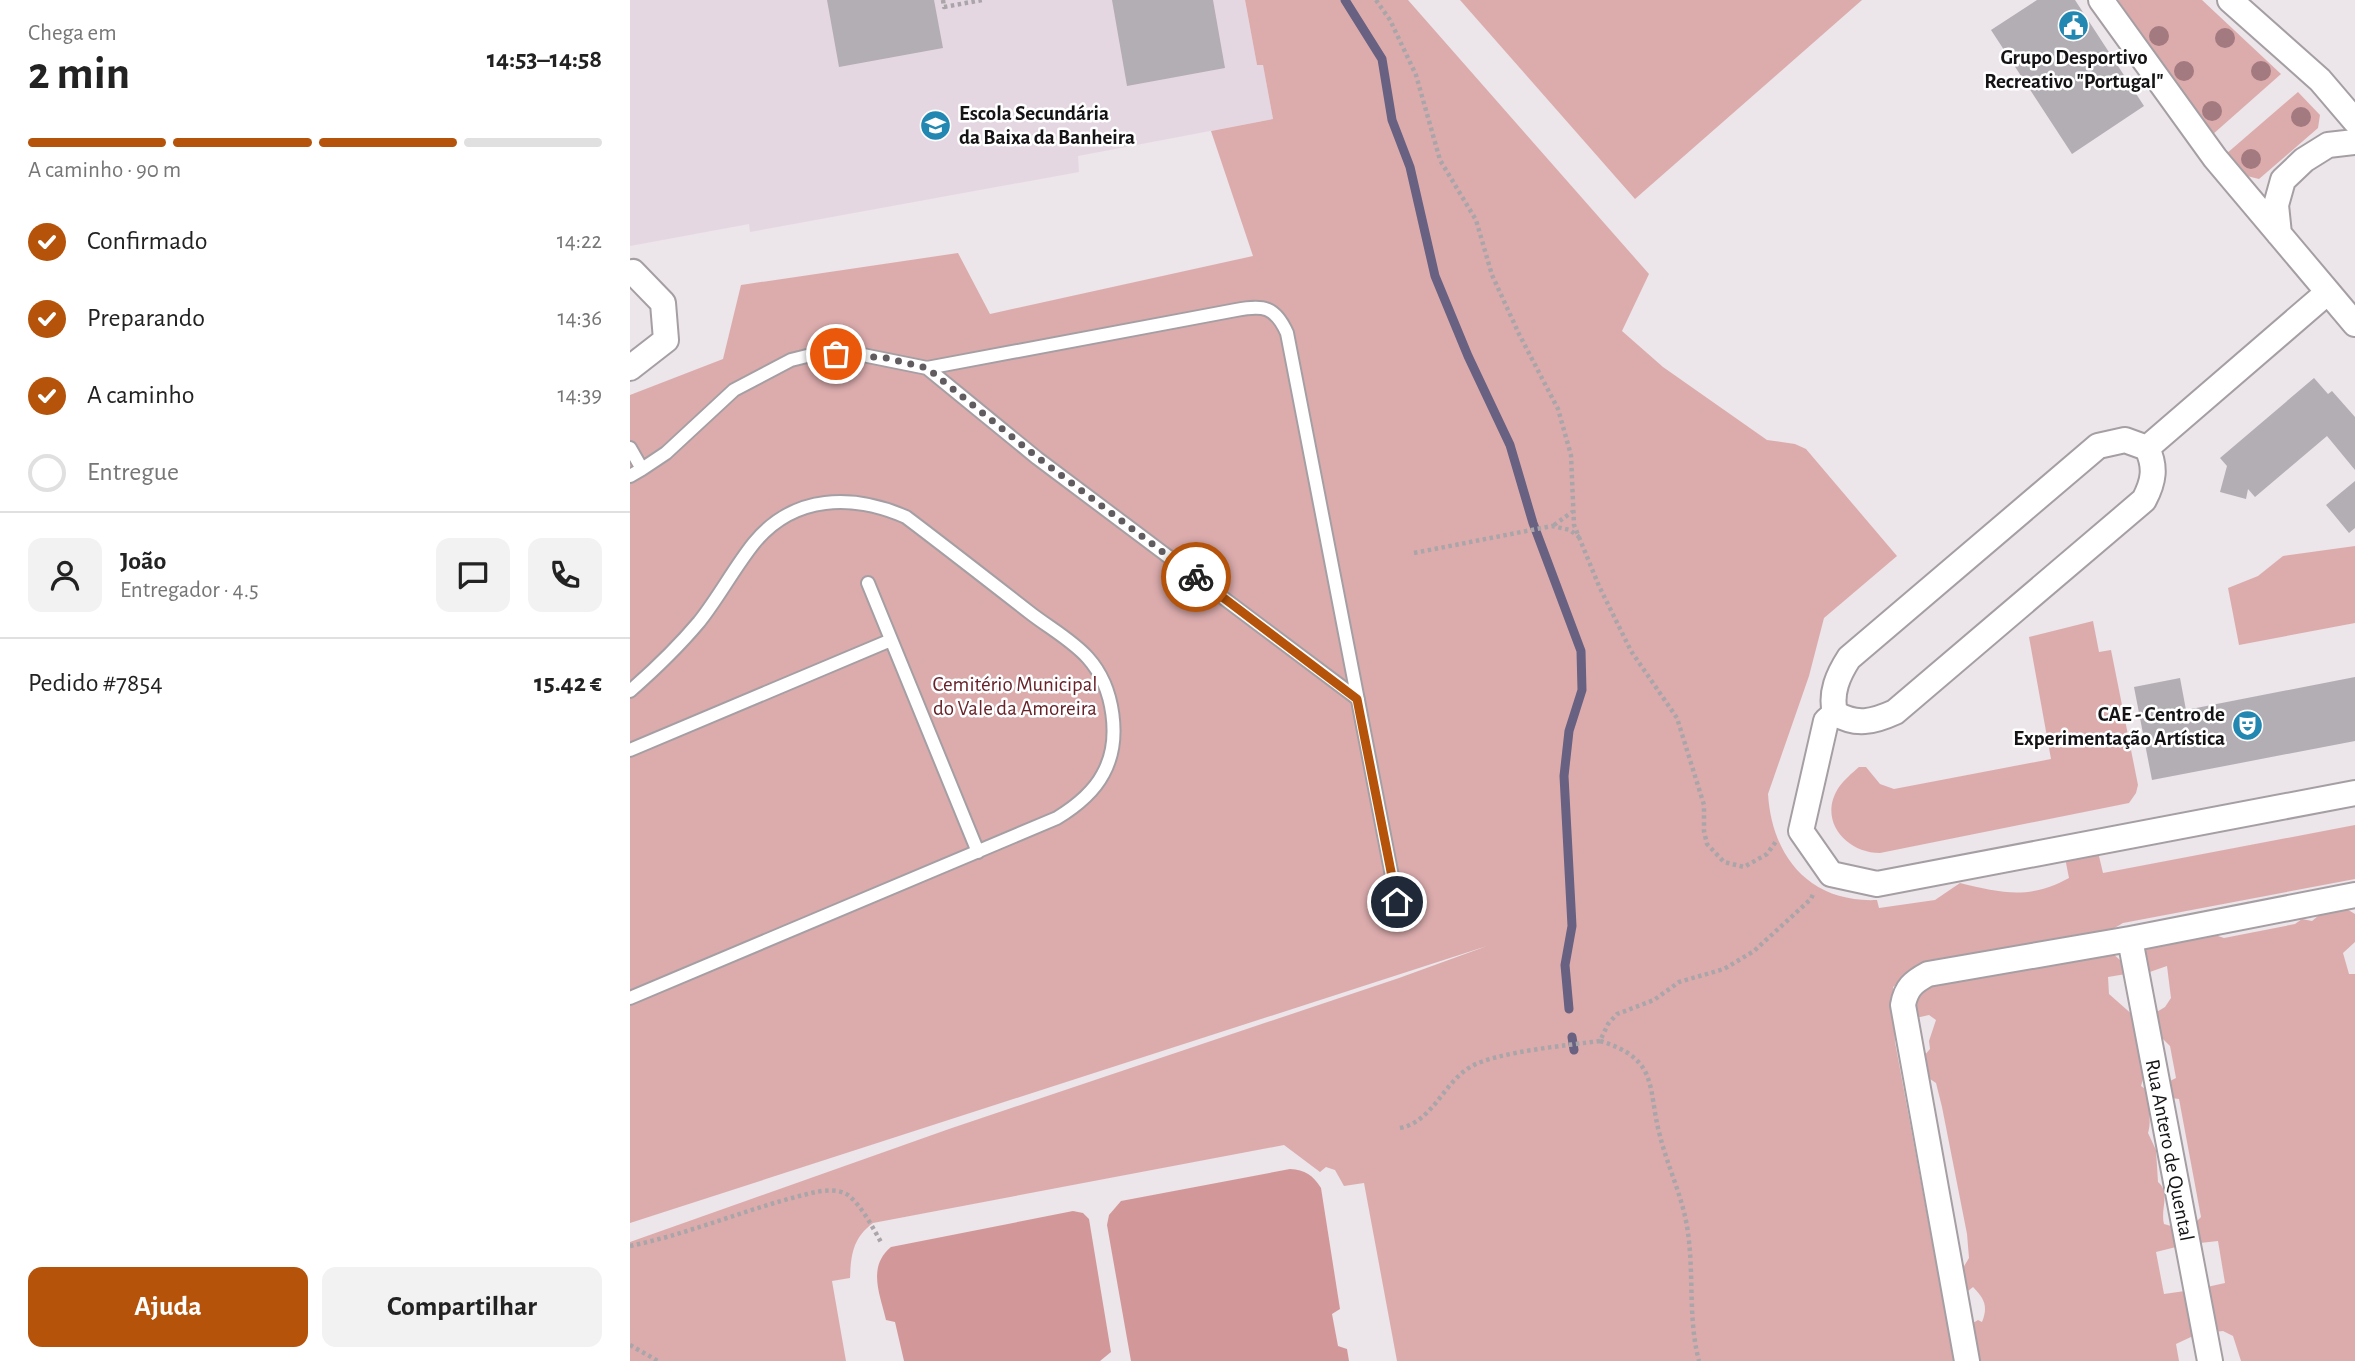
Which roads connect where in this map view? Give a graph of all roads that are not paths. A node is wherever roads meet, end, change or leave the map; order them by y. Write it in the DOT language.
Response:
graph roads {
  1 [pos="2101,0"];
  2 [pos="2230,0"];
  3 [pos="2355,121"];
  4 [pos="2355,142"];
  5 [pos="2279,234"];
  6 [pos="630,273"];
  7 [pos="2328,292"];
  8 [pos="2355,324"];
  9 [pos="630,368"];
  10 [pos="927,368"];
  11 [pos="2147,448"];
  12 [pos="630,449"];
  13 [pos="642,469"];
  14 [pos="630,477"];
  15 [pos="868,583"];
  16 [pos="891,640"];
  17 [pos="630,691"];
  18 [pos="1357,699"];
  19 [pos="1835,713"];
  20 [pos="630,750"];
  21 [pos="2355,793"];
  22 [pos="978,852"];
  23 [pos="2355,895"];
  24 [pos="1397,902"];
  25 [pos="2130,939"];
  26 [pos="630,998"];
  27 [pos="1967,1361"];
  28 [pos="2210,1361"];
  1 -- 5 [label="street"];
  2 -- 3 [label="street"];
  4 -- 5 [label="street"];
  5 -- 7 [label="street"];
  6 -- 9 [label="street"];
  7 -- 8 [label="street"];
  7 -- 11 [label="street"];
  10 -- 13 [label="lane"];
  10 -- 18 [label="lane"];
  10 -- 18 [label="lane"];
  11 -- 19 [label="street"];
  11 -- 19 [label="street"];
  12 -- 13 [label="lane"];
  13 -- 14 [label="lane"];
  15 -- 16 [label="lane"];
  16 -- 20 [label="lane"];
  16 -- 22 [label="lane"];
  17 -- 22 [label="lane"];
  18 -- 24 [label="lane"];
  19 -- 21 [label="street"];
  22 -- 26 [label="lane"];
  23 -- 25 [label="street"];
  25 -- 27 [label="street"];
  25 -- 28 [label="street, Rua Antero de Quental"];
}
